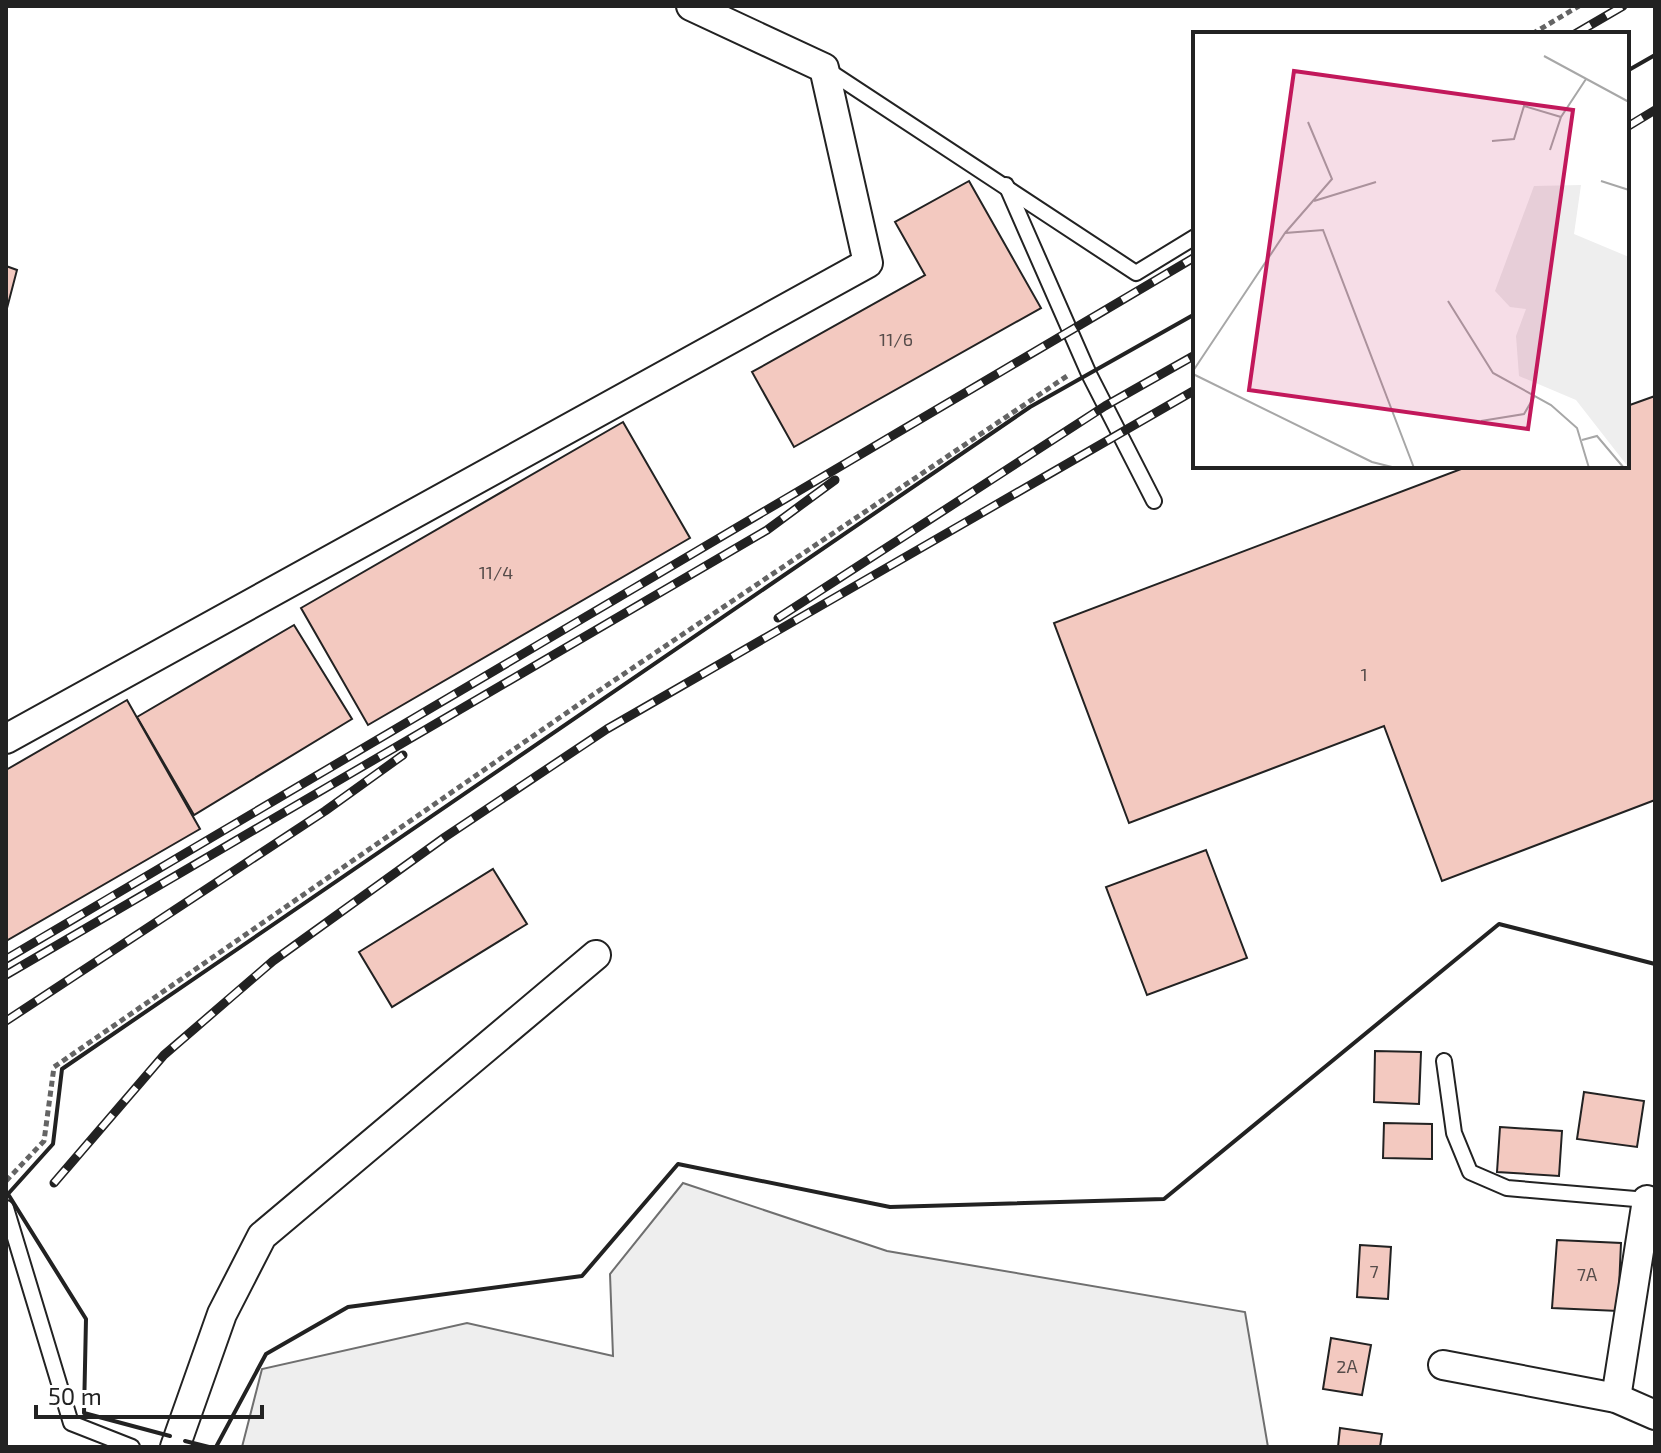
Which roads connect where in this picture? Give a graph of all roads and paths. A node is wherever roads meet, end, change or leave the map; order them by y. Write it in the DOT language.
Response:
graph roads {
  1 [pos="691,6"];
  2 [pos="1579,6"];
  3 [pos="1535,32"];
  4 [pos="824,68"];
  5 [pos="1006,185"];
  6 [pos="1193,238"];
  7 [pos="1085,364"];
  8 [pos="1154,501"];
  9 [pos="6,739"];
  10 [pos="596,955"];
  11 [pos="1444,1061"];
  12 [pos="6,1181"];
  13 [pos="1647,1200"];
  14 [pos="6,1208"];
  15 [pos="1443,1365"];
  16 [pos="1616,1398"];
  17 [pos="1655,1415"];
  18 [pos="132,1447"];
  19 [pos="175,1447"];
  1 -- 4 [label="street"];
  2 -- 3 [label="path"];
  4 -- 5 [label="lane"];
  4 -- 9 [label="street"];
  5 -- 6 [label="lane"];
  5 -- 7 [label="lane"];
  7 -- 8 [label="lane"];
  7 -- 12 [label="path"];
  10 -- 19 [label="street"];
  11 -- 13 [label="lane"];
  13 -- 16 [label="street"];
  14 -- 18 [label="lane"];
  15 -- 16 [label="street"];
  16 -- 17 [label="street"];
}
